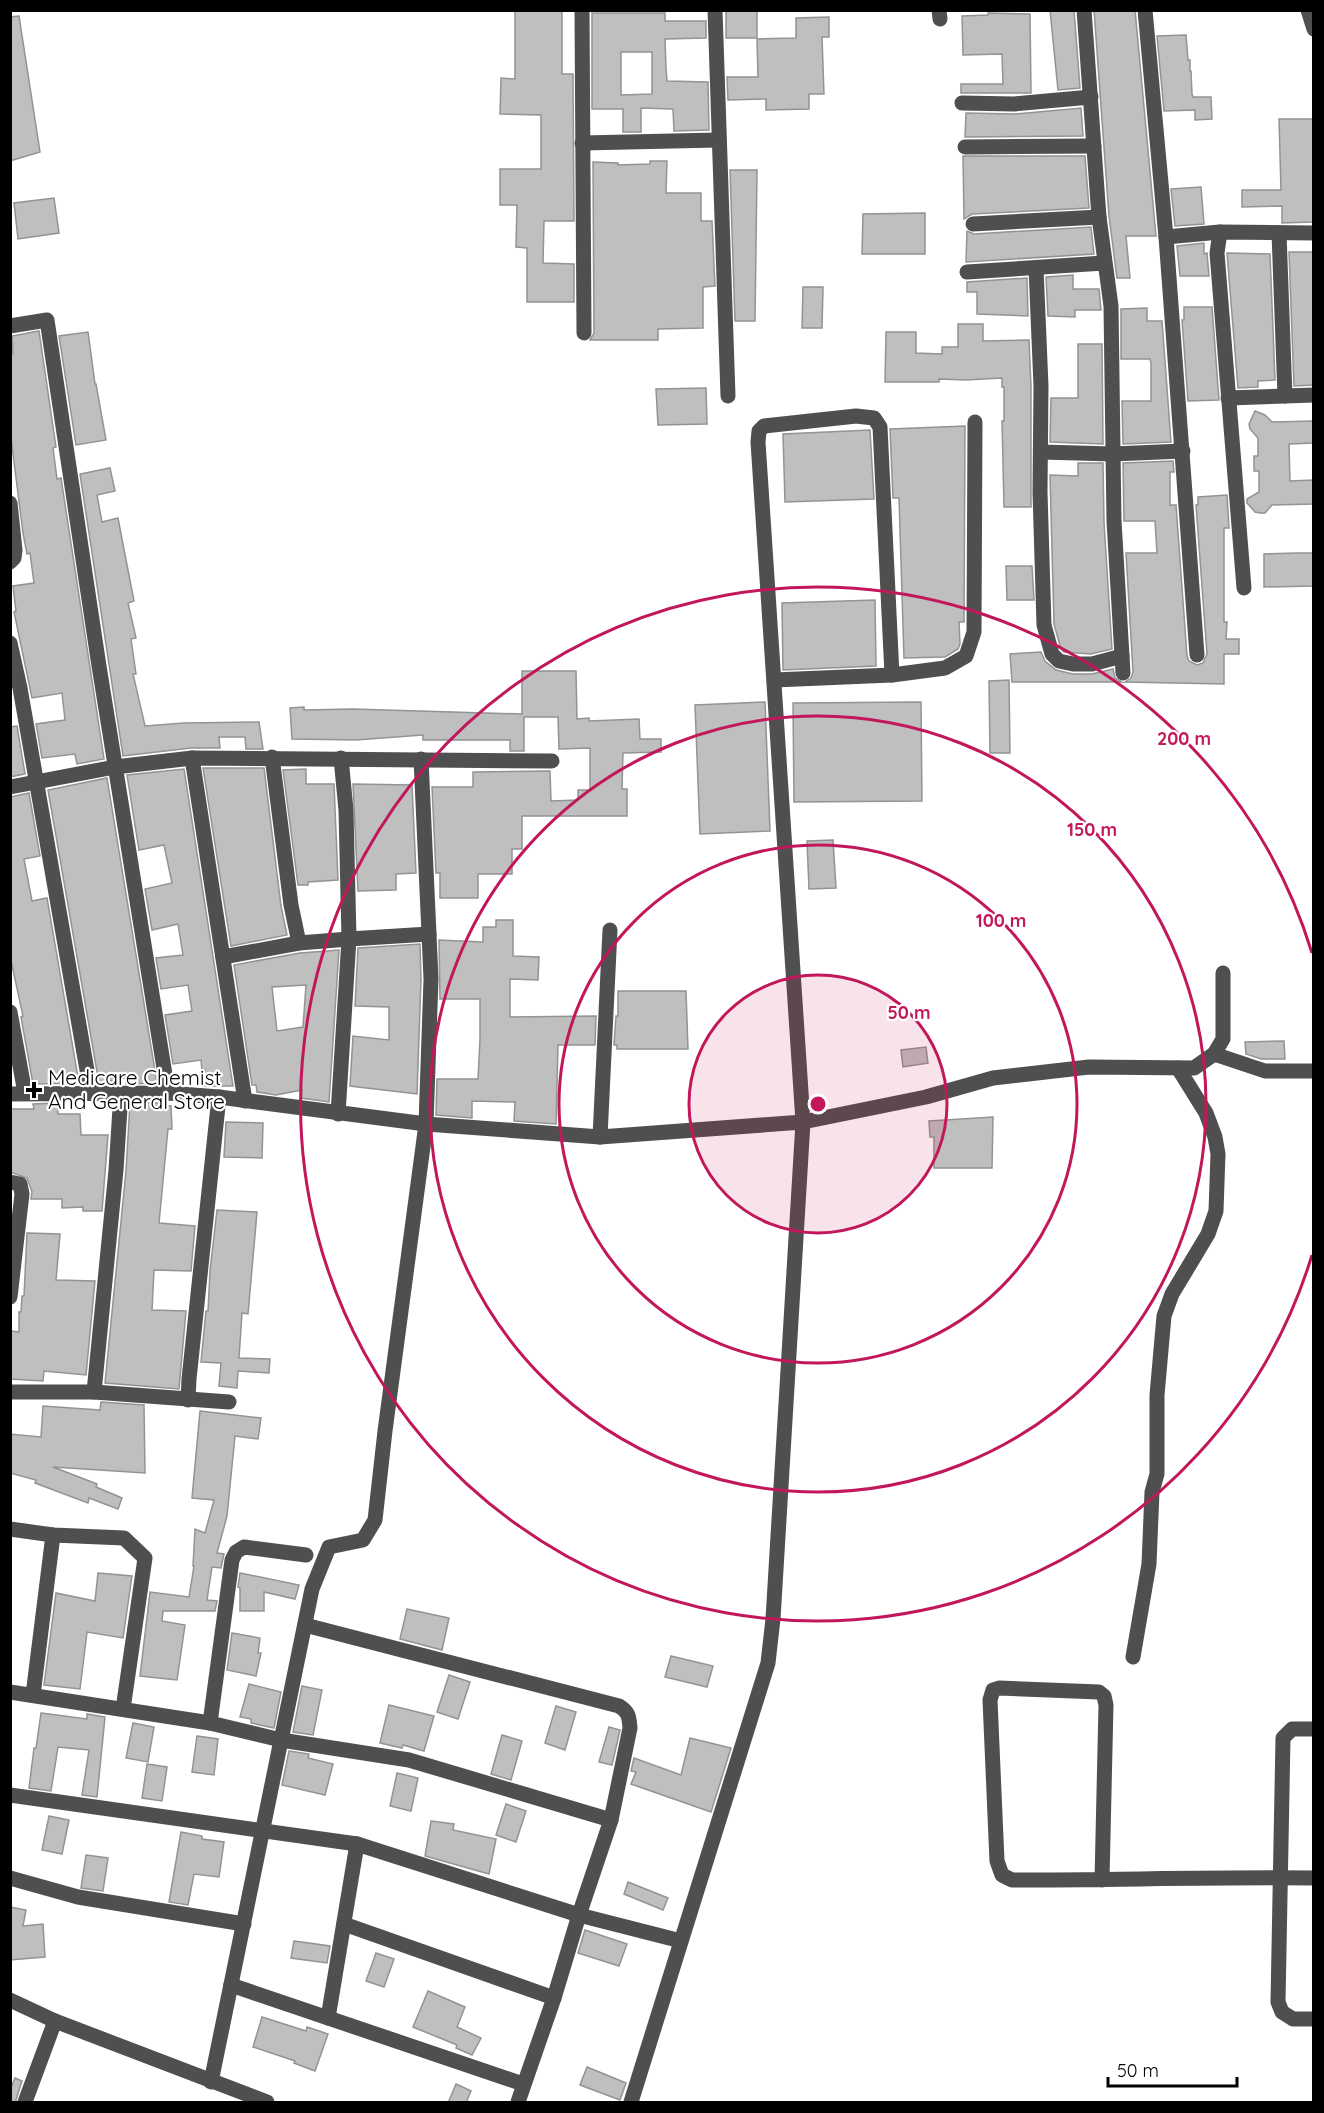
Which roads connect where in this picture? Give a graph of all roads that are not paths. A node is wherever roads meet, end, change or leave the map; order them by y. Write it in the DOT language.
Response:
graph roads {
  1 [pos="582,10"];
  2 [pos="715,10"];
  3 [pos="1084,10"];
  4 [pos="1145,10"];
  5 [pos="1308,10"];
  6 [pos="1314,29"];
  7 [pos="1091,96"];
  8 [pos="963,103"];
  9 [pos="718,140"];
  10 [pos="582,143"];
  11 [pos="1094,146"];
  12 [pos="965,147"];
  13 [pos="1099,217"];
  14 [pos="973,224"];
  15 [pos="1220,232"];
  16 [pos="1279,233"];
  17 [pos="1314,233"];
  18 [pos="1166,237"];
  19 [pos="1104,263"];
  20 [pos="1036,268"];
  21 [pos="967,272"];
  22 [pos="10,326"];
  23 [pos="584,333"];
  24 [pos="1314,395"];
  25 [pos="728,396"];
  26 [pos="1285,396"];
  27 [pos="1228,398"];
  28 [pos="975,422"];
  29 [pos="1183,451"];
  30 [pos="1041,453"];
  31 [pos="1113,454"];
  32 [pos="10,503"];
  33 [pos="10,562"];
  34 [pos="1244,588"];
  35 [pos="10,643"];
  36 [pos="1197,655"];
  37 [pos="1122,656"];
  38 [pos="1123,673"];
  39 [pos="892,675"];
  40 [pos="774,680"];
  41 [pos="272,757"];
  42 [pos="192,758"];
  43 [pos="341,758"];
  44 [pos="421,759"];
  45 [pos="552,761"];
  46 [pos="115,767"];
  47 [pos="36,782"];
  48 [pos="10,787"];
  49 [pos="610,930"];
  50 [pos="429,934"];
  51 [pos="349,939"];
  52 [pos="299,943"];
  53 [pos="224,957"];
  54 [pos="1223,973"];
  55 [pos="10,1012"];
  56 [pos="1214,1054"];
  57 [pos="1178,1068"];
  58 [pos="1314,1071"];
  59 [pos="18,1093"];
  60 [pos="91,1093"];
  61 [pos="121,1093"];
  62 [pos="168,1093"];
  63 [pos="219,1097"];
  64 [pos="245,1101"];
  65 [pos="338,1114"];
  66 [pos="803,1122"];
  67 [pos="426,1124"];
  68 [pos="600,1137"];
  69 [pos="10,1182"];
  70 [pos="10,1297"];
  71 [pos="10,1392"];
  72 [pos="94,1392"];
  73 [pos="188,1400"];
  74 [pos="229,1402"];
  75 [pos="10,1529"];
  76 [pos="53,1535"];
  77 [pos="306,1555"];
  78 [pos="305,1625"];
  79 [pos="1133,1657"];
  80 [pos="10,1692"];
  81 [pos="33,1695"];
  82 [pos="123,1709"];
  83 [pos="210,1724"];
  84 [pos="1314,1730"];
  85 [pos="281,1740"];
  86 [pos="10,1795"];
  87 [pos="611,1820"];
  88 [pos="263,1830"];
  89 [pos="357,1844"];
  90 [pos="10,1878"];
  91 [pos="1279,1878"];
  92 [pos="1314,1878"];
  93 [pos="1102,1880"];
  94 [pos="579,1915"];
  95 [pos="244,1924"];
  96 [pos="344,1924"];
  97 [pos="681,1941"];
  98 [pos="231,1985"];
  99 [pos="554,1998"];
  100 [pos="10,2000"];
  101 [pos="328,2018"];
  102 [pos="1314,2019"];
  103 [pos="55,2021"];
  104 [pos="212,2082"];
  105 [pos="523,2084"];
  106 [pos="25,2103"];
  107 [pos="267,2103"];
  108 [pos="518,2103"];
  109 [pos="631,2103"];
  1 -- 10 [label="street"];
  2 -- 9 [label="street"];
  3 -- 7 [label="street"];
  4 -- 18 [label="street"];
  5 -- 6 [label="street"];
  7 -- 8 [label="street"];
  7 -- 11 [label="street"];
  9 -- 10 [label="street"];
  9 -- 25 [label="street"];
  10 -- 23 [label="street"];
  11 -- 12 [label="street"];
  11 -- 13 [label="street"];
  13 -- 14 [label="street"];
  13 -- 19 [label="street"];
  15 -- 16 [label="street"];
  15 -- 18 [label="street"];
  15 -- 27 [label="street"];
  16 -- 17 [label="street"];
  16 -- 26 [label="street"];
  18 -- 29 [label="street"];
  19 -- 20 [label="street"];
  19 -- 31 [label="street"];
  20 -- 21 [label="street"];
  20 -- 30 [label="street"];
  22 -- 46 [label="street"];
  24 -- 26 [label="street"];
  26 -- 27 [label="street"];
  27 -- 34 [label="street"];
  28 -- 39 [label="street"];
  29 -- 31 [label="street"];
  29 -- 36 [label="street"];
  30 -- 31 [label="street"];
  30 -- 37 [label="street"];
  31 -- 37 [label="street"];
  32 -- 33 [label="street"];
  35 -- 47 [label="street"];
  37 -- 38 [label="street"];
  39 -- 40 [label="street"];
  39 -- 40 [label="street"];
  40 -- 66 [label="street"];
  41 -- 42 [label="street"];
  41 -- 43 [label="street"];
  41 -- 52 [label="street"];
  42 -- 46 [label="street"];
  42 -- 53 [label="street"];
  43 -- 44 [label="street"];
  43 -- 51 [label="street"];
  44 -- 45 [label="street"];
  44 -- 50 [label="street"];
  46 -- 47 [label="street"];
  46 -- 62 [label="street"];
  47 -- 48 [label="street"];
  47 -- 60 [label="street"];
  49 -- 68 [label="street"];
  50 -- 51 [label="street"];
  50 -- 67 [label="street"];
  51 -- 52 [label="street"];
  51 -- 65 [label="street"];
  52 -- 53 [label="street"];
  53 -- 64 [label="street"];
  54 -- 56 [label="street"];
  55 -- 59 [label="street"];
  56 -- 57 [label="street"];
  56 -- 58 [label="street"];
  57 -- 66 [label="street"];
  57 -- 79 [label="street"];
  59 -- 60 [label="street"];
  60 -- 61 [label="street"];
  61 -- 62 [label="street"];
  61 -- 72 [label="street"];
  62 -- 63 [label="street"];
  63 -- 64 [label="street"];
  63 -- 73 [label="street"];
  64 -- 65 [label="street"];
  65 -- 67 [label="street"];
  66 -- 68 [label="street"];
  66 -- 97 [label="street"];
  67 -- 68 [label="street"];
  67 -- 78 [label="street"];
  69 -- 70 [label="street"];
  71 -- 72 [label="street"];
  72 -- 73 [label="street"];
  73 -- 74 [label="street"];
  75 -- 76 [label="street"];
  76 -- 81 [label="street"];
  76 -- 82 [label="street"];
  77 -- 83 [label="street"];
  78 -- 85 [label="street"];
  78 -- 87 [label="street"];
  80 -- 81 [label="street"];
  81 -- 82 [label="street"];
  82 -- 83 [label="street"];
  83 -- 85 [label="street"];
  84 -- 91 [label="street"];
  85 -- 87 [label="street"];
  85 -- 88 [label="street"];
  86 -- 88 [label="street"];
  87 -- 94 [label="street"];
  88 -- 89 [label="street"];
  88 -- 95 [label="street"];
  89 -- 94 [label="street"];
  89 -- 96 [label="street"];
  90 -- 95 [label="street"];
  91 -- 92 [label="street"];
  91 -- 93 [label="street"];
  91 -- 102 [label="street"];
  93 -- 93 [label="street"];
  94 -- 97 [label="street"];
  94 -- 99 [label="street"];
  95 -- 98 [label="street"];
  96 -- 99 [label="street"];
  96 -- 101 [label="street"];
  97 -- 109 [label="street"];
  98 -- 101 [label="street"];
  98 -- 104 [label="street"];
  99 -- 105 [label="street"];
  100 -- 103 [label="street"];
  101 -- 105 [label="street"];
  103 -- 104 [label="street"];
  103 -- 106 [label="street"];
  104 -- 107 [label="street"];
  105 -- 108 [label="street"];
}
